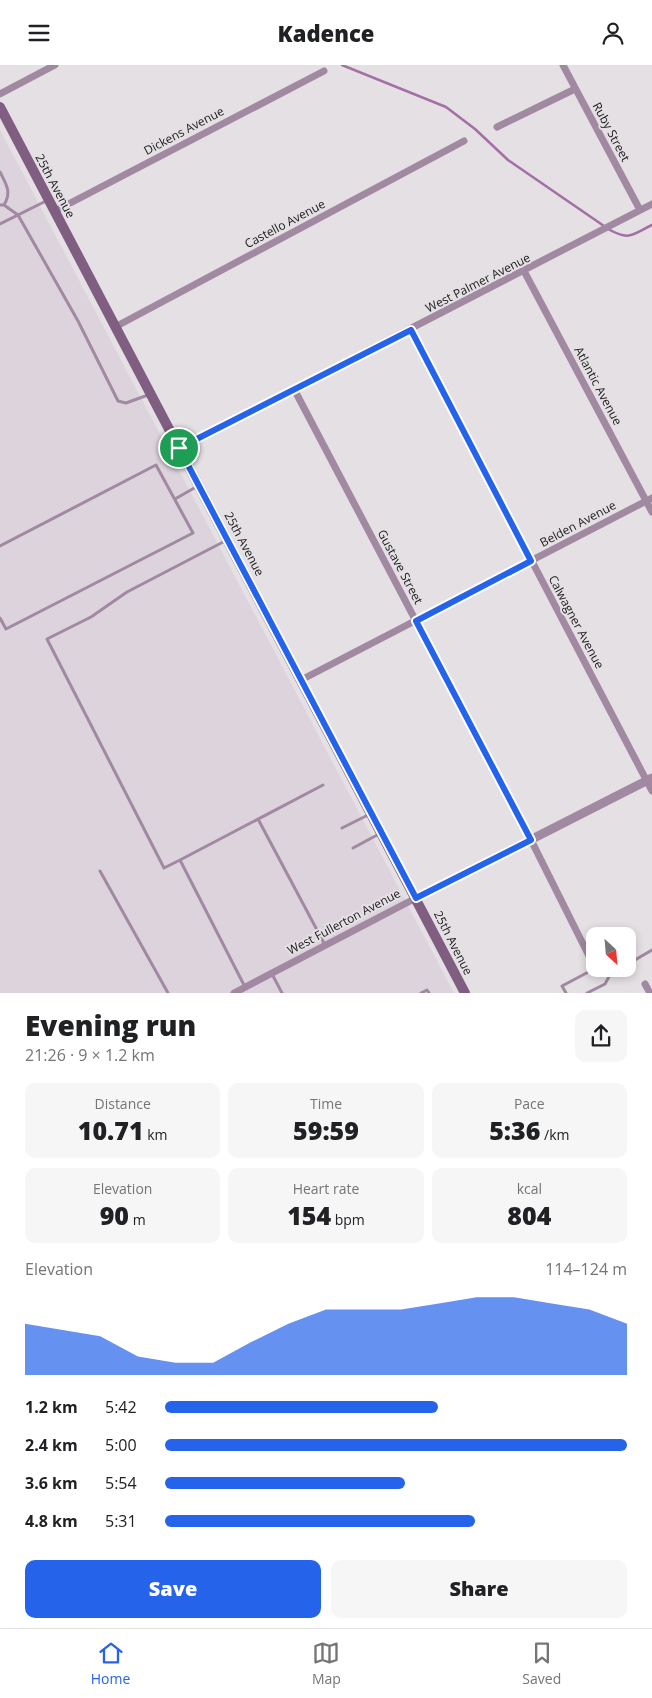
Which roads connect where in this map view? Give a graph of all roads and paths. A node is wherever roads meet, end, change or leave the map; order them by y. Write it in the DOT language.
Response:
graph roads {
  1 [pos="55,65"];
  2 [pos="563,65"];
  3 [pos="324,71"];
  4 [pos="575,89"];
  5 [pos="0,93"];
  6 [pos="0,107"];
  7 [pos="497,127"];
  8 [pos="464,141"];
  9 [pos="0,172"];
  10 [pos="48,199"];
  11 [pos="652,204"];
  12 [pos="2,205"];
  13 [pos="640,210"];
  14 [pos="55,211"];
  15 [pos="18,215"];
  16 [pos="0,224"];
  17 [pos="524,271"];
  18 [pos="115,327"];
  19 [pos="411,330"];
  20 [pos="294,389"];
  21 [pos="151,394"];
  22 [pos="179,448"];
  23 [pos="199,486"];
  24 [pos="175,499"];
  25 [pos="649,499"];
  26 [pos="652,512"];
  27 [pos="227,540"];
  28 [pos="0,547"];
  29 [pos="531,561"];
  30 [pos="0,618"];
  31 [pos="416,621"];
  32 [pos="301,680"];
  33 [pos="649,779"];
  34 [pos="323,785"];
  35 [pos="652,791"];
  36 [pos="371,813"];
  37 [pos="258,819"];
  38 [pos="342,828"];
  39 [pos="382,833"];
  40 [pos="531,840"];
  41 [pos="353,848"];
  42 [pos="180,860"];
  43 [pos="100,871"];
  44 [pos="416,898"];
  45 [pos="325,945"];
  46 [pos="586,948"];
  47 [pos="652,950"];
  48 [pos="636,959"];
  49 [pos="272,973"];
  50 [pos="586,973"];
  51 [pos="608,977"];
  52 [pos="645,984"];
  53 [pos="245,987"];
  54 [pos="168,993"];
  55 [pos="234,993"];
  56 [pos="282,993"];
  57 [pos="421,993"];
  58 [pos="429,993"];
  59 [pos="465,993"];
  60 [pos="566,993"];
  61 [pos="587,993"];
  62 [pos="650,993"];
  1 -- 5 [label="street"];
  2 -- 4 [label="street, Ruby Street"];
  3 -- 14 [label="street, Dickens Avenue"];
  4 -- 7 [label="street"];
  4 -- 13 [label="street, Ruby Street"];
  6 -- 10 [label="main road, 25th Avenue"];
  8 -- 18 [label="street, Castello Avenue"];
  9 -- 12 [label="lane"];
  10 -- 14 [label="main road, 25th Avenue"];
  10 -- 15 [label="lane"];
  11 -- 13 [label="street, West Palmer Avenue"];
  12 -- 15 [label="lane"];
  13 -- 17 [label="street, West Palmer Avenue"];
  14 -- 18 [label="main road, 25th Avenue"];
  15 -- 16 [label="lane"];
  15 -- 21 [label="lane"];
  17 -- 19 [label="street, West Palmer Avenue"];
  17 -- 25 [label="street, Atlantic Avenue"];
  18 -- 21 [label="main road, 25th Avenue"];
  19 -- 20 [label="street, West Palmer Avenue"];
  19 -- 29 [label="street, Calwagner Avenue"];
  20 -- 22 [label="street, West Palmer Avenue"];
  20 -- 31 [label="street, Gustave Street"];
  21 -- 22 [label="main road, 25th Avenue"];
  22 -- 23 [label="main road, 25th Avenue"];
  23 -- 24 [label="lane"];
  23 -- 27 [label="main road, 25th Avenue"];
  24 -- 28 [label="lane"];
  24 -- 30 [label="lane"];
  25 -- 26 [label="street, Atlantic Avenue"];
  25 -- 29 [label="street, Belden Avenue"];
  27 -- 32 [label="main road, 25th Avenue"];
  27 -- 42 [label="lane"];
  29 -- 31 [label="street, Belden Avenue"];
  29 -- 33 [label="street, Calwagner Avenue"];
  31 -- 32 [label="street, Belden Avenue"];
  31 -- 40 [label="street, Gustave Street"];
  32 -- 36 [label="main road, 25th Avenue"];
  33 -- 35 [label="street, Calwagner Avenue"];
  33 -- 40 [label="street, West Fullerton Avenue"];
  34 -- 37 [label="lane"];
  36 -- 38 [label="lane"];
  36 -- 39 [label="main road, 25th Avenue"];
  37 -- 42 [label="lane"];
  37 -- 45 [label="lane"];
  39 -- 41 [label="lane"];
  39 -- 44 [label="main road, 25th Avenue"];
  40 -- 44 [label="street, West Fullerton Avenue"];
  40 -- 46 [label="street, Gustave Street"];
  42 -- 53 [label="lane"];
  43 -- 54 [label="lane"];
  44 -- 45 [label="street, West Fullerton Avenue"];
  44 -- 59 [label="main road, 25th Avenue"];
  45 -- 49 [label="street, West Fullerton Avenue"];
  47 -- 48 [label="lane"];
  49 -- 53 [label="street, West Fullerton Avenue"];
  49 -- 56 [label="lane"];
  50 -- 60 [label="lane"];
  51 -- 61 [label="lane"];
  52 -- 62 [label="street"];
  53 -- 55 [label="street, West Fullerton Avenue"];
  57 -- 58 [label="lane"];
}
